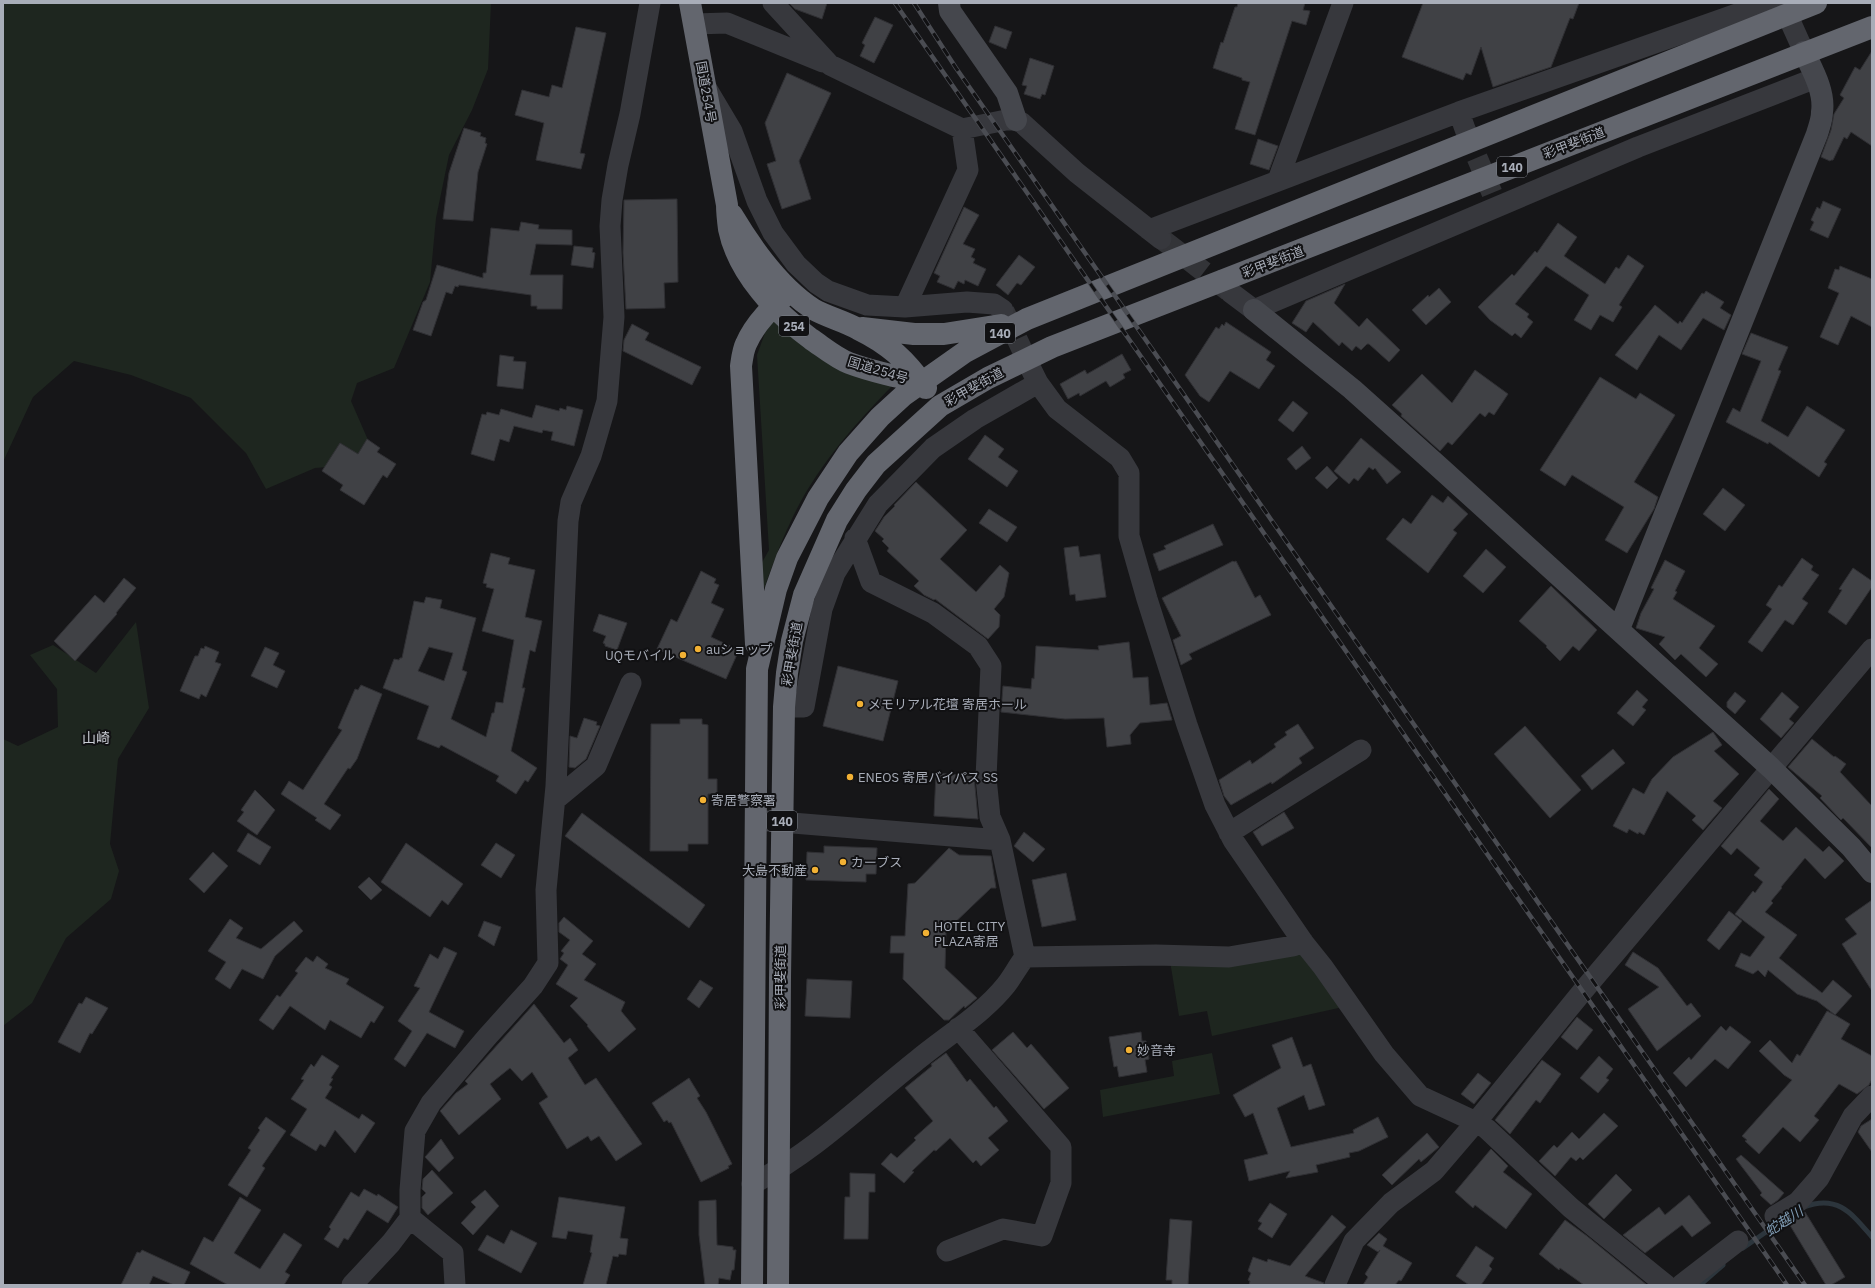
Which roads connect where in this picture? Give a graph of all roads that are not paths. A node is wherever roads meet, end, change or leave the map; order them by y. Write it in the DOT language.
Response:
graph roads {
  1 [pos="650,3"];
  2 [pos="690,3"];
  3 [pos="773,3"];
  4 [pos="949,3"];
  5 [pos="1343,3"];
  6 [pos="1768,3"];
  7 [pos="1816,3"];
  8 [pos="1784,9"];
  9 [pos="694,24"];
  10 [pos="1872,27"];
  11 [pos="1804,52"];
  12 [pos="830,65"];
  13 [pos="1816,78"];
  14 [pos="705,85"];
  15 [pos="1016,120"];
  16 [pos="962,129"];
  17 [pos="1278,180"];
  18 [pos="727,205"];
  19 [pos="790,291"];
  20 [pos="1230,292"];
  21 [pos="773,306"];
  22 [pos="905,307"];
  23 [pos="1003,310"];
  24 [pos="1254,310"];
  25 [pos="1027,319"];
  26 [pos="857,328"];
  27 [pos="923,382"];
  28 [pos="940,406"];
  29 [pos="854,538"];
  30 [pos="1619,629"];
  31 [pos="792,641"];
  32 [pos="814,644"];
  33 [pos="1872,649"];
  34 [pos="757,669"];
  35 [pos="631,683"];
  36 [pos="784,707"];
  37 [pos="1361,750"];
  38 [pos="1771,768"];
  39 [pos="555,800"];
  40 [pos="757,820"];
  41 [pos="782,822"];
  42 [pos="1229,833"];
  43 [pos="1000,840"];
  44 [pos="1872,872"];
  45 [pos="1302,942"];
  46 [pos="1025,957"];
  47 [pos="958,1028"];
  48 [pos="1872,1096"];
  49 [pos="1476,1122"];
  50 [pos="779,1170"];
  51 [pos="752,1184"];
  52 [pos="1775,1216"];
  53 [pos="410,1218"];
  54 [pos="1738,1241"];
  55 [pos="946,1251"];
  56 [pos="352,1285"];
  57 [pos="455,1285"];
  58 [pos="752,1285"];
  59 [pos="778,1285"];
  60 [pos="1335,1285"];
  61 [pos="1666,1285"];
  62 [pos="1682,1285"];
  1 -- 39 [label="street"];
  2 -- 9 [label="highway, 国道254号 / 254"];
  3 -- 12 [label="street"];
  4 -- 15 [label="street"];
  5 -- 17 [label="street"];
  6 -- 17 [label="street"];
  7 -- 8 [label="highway, 彩甲斐街道 / 140"];
  8 -- 11 [label="street"];
  8 -- 25 [label="highway, 彩甲斐街道 / 140"];
  9 -- 12 [label="street"];
  9 -- 14 [label="highway, 国道254号 / 254"];
  10 -- 11 [label="highway, 彩甲斐街道 / 140"];
  11 -- 13 [label="street"];
  11 -- 28 [label="highway, 彩甲斐街道 / 140"];
  12 -- 16 [label="street"];
  13 -- 24 [label="street"];
  13 -- 30 [label="street"];
  14 -- 18 [label="highway, 国道254号 / 254"];
  14 -- 22 [label="street"];
  15 -- 16 [label="street"];
  15 -- 17 [label="street"];
  16 -- 22 [label="street"];
  18 -- 19 [label="highway, 国道254号 / 254"];
  18 -- 21 [label="highway, 国道254号 / 254"];
  19 -- 21 [label="highway"];
  19 -- 26 [label="highway, 国道254号 / 254"];
  20 -- 24 [label="street"];
  21 -- 27 [label="highway, 国道254号 / 254"];
  21 -- 34 [label="highway"];
  22 -- 23 [label="street"];
  24 -- 30 [label="street"];
  25 -- 26 [label="highway"];
  25 -- 27 [label="highway, 彩甲斐街道 / 140"];
  26 -- 27 [label="highway, 国道254号 / 254"];
  27 -- 28 [label="highway, 国道254号 / 254"];
  27 -- 34 [label="highway, 彩甲斐街道 / 140"];
  28 -- 31 [label="highway, 彩甲斐街道 / 140"];
  29 -- 32 [label="street"];
  29 -- 42 [label="street"];
  29 -- 43 [label="street"];
  30 -- 38 [label="street"];
  31 -- 32 [label="street"];
  31 -- 36 [label="highway, 彩甲斐街道 / 140"];
  32 -- 36 [label="street"];
  33 -- 38 [label="street"];
  34 -- 40 [label="highway, 彩甲斐街道 / 140"];
  35 -- 39 [label="street"];
  36 -- 41 [label="highway, 彩甲斐街道 / 140"];
  37 -- 42 [label="street"];
  38 -- 44 [label="street"];
  38 -- 49 [label="street"];
  39 -- 53 [label="street"];
  40 -- 41 [label="street"];
  40 -- 51 [label="highway, 彩甲斐街道 / 140"];
  41 -- 43 [label="street"];
  41 -- 50 [label="highway, 彩甲斐街道 / 140"];
  42 -- 45 [label="street"];
  43 -- 46 [label="street"];
  45 -- 46 [label="street"];
  45 -- 49 [label="street"];
  46 -- 47 [label="street"];
  47 -- 50 [label="street"];
  47 -- 55 [label="street"];
  48 -- 52 [label="street"];
  49 -- 60 [label="street"];
  49 -- 61 [label="street"];
  50 -- 51 [label="street"];
  50 -- 59 [label="highway, 彩甲斐街道 / 140"];
  51 -- 58 [label="highway, 彩甲斐街道 / 140"];
  53 -- 56 [label="street"];
  53 -- 57 [label="street"];
  54 -- 62 [label="street"];
}
